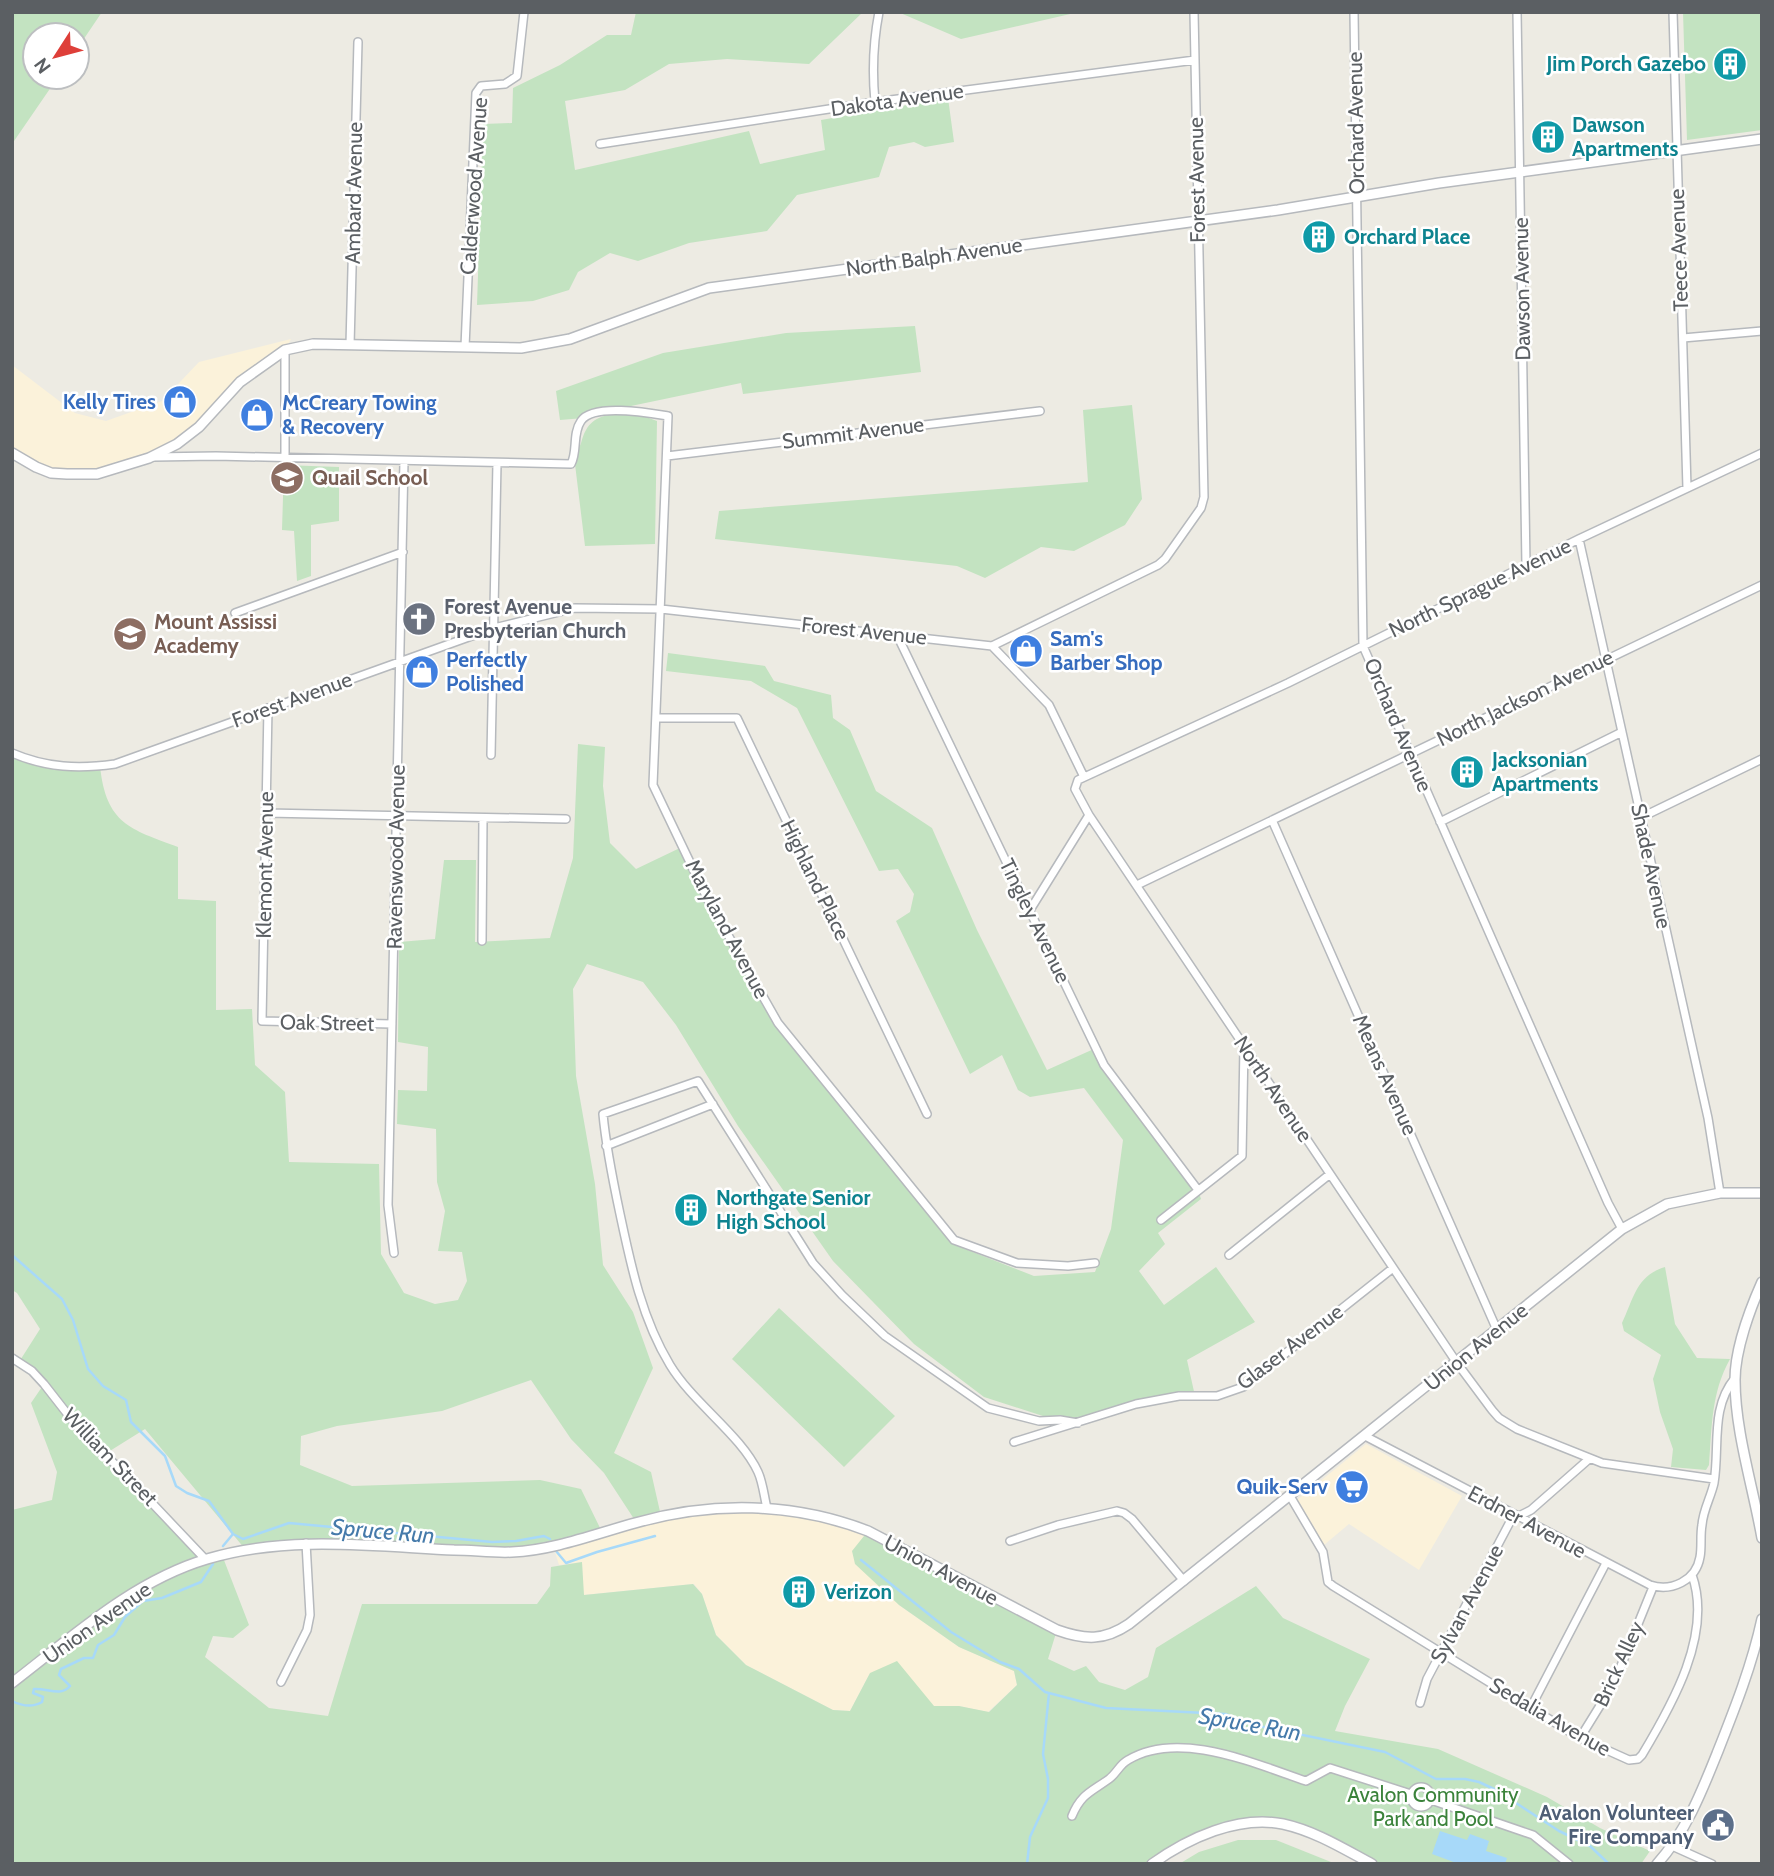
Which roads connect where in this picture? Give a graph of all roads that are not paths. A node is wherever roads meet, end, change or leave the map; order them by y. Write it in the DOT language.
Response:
graph roads {
  1 [pos="524,12"];
  2 [pos="880,12"];
  3 [pos="1194,12"];
  4 [pos="1354,12"];
  5 [pos="1517,12"];
  6 [pos="1673,12"];
  7 [pos="358,42"];
  8 [pos="1195,60"];
  9 [pos="875,102"];
  10 [pos="1762,139"];
  11 [pos="600,144"];
  12 [pos="1676,152"];
  13 [pos="1521,172"];
  14 [pos="1357,196"];
  15 [pos="1198,220"];
  16 [pos="1762,331"];
  17 [pos="1682,338"];
  18 [pos="350,345"];
  19 [pos="465,346"];
  20 [pos="285,350"];
  21 [pos="1040,411"];
  22 [pos="12,453"];
  23 [pos="1762,453"];
  24 [pos="667,456"];
  25 [pos="149,457"];
  26 [pos="285,458"];
  27 [pos="404,461"];
  28 [pos="497,463"];
  29 [pos="1687,488"];
  30 [pos="1579,539"];
  31 [pos="403,552"];
  32 [pos="1526,565"];
  33 [pos="1762,584"];
  34 [pos="661,609"];
  35 [pos="235,613"];
  36 [pos="494,628"];
  37 [pos="897,635"];
  38 [pos="992,646"];
  39 [pos="1363,646"];
  40 [pos="1605,659"];
  41 [pos="400,661"];
  42 [pos="268,708"];
  43 [pos="657,718"];
  44 [pos="1622,732"];
  45 [pos="12,753"];
  46 [pos="1409,754"];
  47 [pos="491,755"];
  48 [pos="1762,759"];
  49 [pos="1084,777"];
  50 [pos="267,813"];
  51 [pos="1089,815"];
  52 [pos="396,817"];
  53 [pos="1640,818"];
  54 [pos="483,819"];
  55 [pos="566,819"];
  56 [pos="1272,820"];
  57 [pos="1440,822"];
  58 [pos="1137,885"];
  59 [pos="1030,911"];
  60 [pos="482,942"];
  61 [pos="262,1021"];
  62 [pos="392,1024"];
  63 [pos="1244,1046"];
  64 [pos="713,1104"];
  65 [pos="927,1114"];
  66 [pos="606,1146"];
  67 [pos="1330,1174"];
  68 [pos="1198,1190"];
  69 [pos="1720,1193"];
  70 [pos="1762,1193"];
  71 [pos="1161,1220"];
  72 [pos="1622,1229"];
  73 [pos="394,1253"];
  74 [pos="1229,1255"];
  75 [pos="1095,1263"];
  76 [pos="1393,1268"];
  77 [pos="1762,1282"];
  78 [pos="1497,1330"];
  79 [pos="12,1358"];
  80 [pos="1457,1363"];
  81 [pos="1735,1378"];
  82 [pos="1078,1423"];
  83 [pos="1365,1436"];
  84 [pos="1014,1442"];
  85 [pos="1589,1459"];
  86 [pos="1714,1479"];
  87 [pos="1290,1496"];
  88 [pos="766,1508"];
  89 [pos="1516,1517"];
  90 [pos="1762,1538"];
  91 [pos="1010,1541"];
  92 [pos="306,1543"];
  93 [pos="205,1559"];
  94 [pos="1606,1563"];
  95 [pos="1692,1575"];
  96 [pos="1184,1581"];
  97 [pos="1653,1587"];
  98 [pos="1762,1619"];
  99 [pos="1442,1653"];
  100 [pos="281,1682"];
  101 [pos="12,1684"];
  102 [pos="1420,1703"];
  103 [pos="1531,1707"];
  104 [pos="1580,1738"];
  105 [pos="1411,1794"];
  106 [pos="1431,1800"];
  107 [pos="1072,1816"];
  108 [pos="1672,1846"];
  109 [pos="1152,1864"];
  110 [pos="1373,1864"];
  111 [pos="1569,1864"];
  112 [pos="1657,1864"];
  113 [pos="1712,1864"];
  1 -- 19 [label="street, Calderwood Avenue"];
  2 -- 9 [label="street"];
  3 -- 8 [label="street, Forest Avenue"];
  4 -- 14 [label="street, Orchard Avenue"];
  5 -- 13 [label="street, Dawson Avenue"];
  6 -- 12 [label="street, Teece Avenue"];
  7 -- 18 [label="street, Ambard Avenue"];
  8 -- 9 [label="street, Dakota Avenue"];
  8 -- 15 [label="street, Forest Avenue"];
  9 -- 11 [label="street, Dakota Avenue"];
  10 -- 12 [label="street, North Balph Avenue"];
  12 -- 13 [label="street, North Balph Avenue"];
  12 -- 17 [label="street, Teece Avenue"];
  13 -- 14 [label="street, North Balph Avenue"];
  13 -- 32 [label="street, Dawson Avenue"];
  14 -- 15 [label="street, North Balph Avenue"];
  14 -- 39 [label="street, Orchard Avenue"];
  15 -- 19 [label="street, North Balph Avenue"];
  15 -- 38 [label="street, Forest Avenue"];
  16 -- 17 [label="street"];
  17 -- 29 [label="street, Teece Avenue"];
  18 -- 19 [label="street, North Balph Avenue"];
  18 -- 20 [label="street, North Balph Avenue"];
  20 -- 25 [label="street, North Balph Avenue"];
  20 -- 26 [label="street"];
  21 -- 24 [label="street, Summit Avenue"];
  22 -- 25 [label="street, North Balph Avenue"];
  23 -- 29 [label="street, North Sprague Avenue"];
  24 -- 28 [label="street, Maryland Avenue"];
  24 -- 34 [label="street, Maryland Avenue"];
  25 -- 26 [label="street"];
  26 -- 27 [label="street"];
  27 -- 28 [label="street"];
  27 -- 31 [label="street, Ravenswood Avenue"];
  28 -- 36 [label="street"];
  29 -- 30 [label="street, North Sprague Avenue"];
  30 -- 32 [label="street, North Sprague Avenue"];
  30 -- 40 [label="street, Shade Avenue"];
  31 -- 35 [label="street"];
  31 -- 41 [label="street, Ravenswood Avenue"];
  32 -- 39 [label="street, North Sprague Avenue"];
  33 -- 40 [label="street, North Jackson Avenue"];
  34 -- 36 [label="street, Forest Avenue"];
  34 -- 37 [label="street, Forest Avenue"];
  34 -- 43 [label="street, Maryland Avenue"];
  36 -- 41 [label="street, Forest Avenue"];
  36 -- 47 [label="street"];
  37 -- 38 [label="street, Forest Avenue"];
  37 -- 59 [label="street, Tingley Avenue"];
  38 -- 49 [label="street"];
  39 -- 46 [label="street, Orchard Avenue"];
  39 -- 49 [label="street, North Sprague Avenue"];
  40 -- 44 [label="street, Shade Avenue"];
  40 -- 46 [label="street, North Jackson Avenue"];
  41 -- 42 [label="street, Forest Avenue"];
  41 -- 52 [label="street, Ravenswood Avenue"];
  42 -- 45 [label="street, Forest Avenue"];
  42 -- 50 [label="street, Klemont Avenue"];
  43 -- 65 [label="street, Highland Place"];
  43 -- 75 [label="street, Maryland Avenue"];
  44 -- 53 [label="street, Shade Avenue"];
  44 -- 57 [label="street"];
  46 -- 56 [label="street, North Jackson Avenue"];
  46 -- 57 [label="street, Orchard Avenue"];
  48 -- 53 [label="street"];
  49 -- 51 [label="street, North Avenue"];
  50 -- 52 [label="street"];
  50 -- 61 [label="street, Klemont Avenue"];
  51 -- 58 [label="street, North Avenue"];
  51 -- 59 [label="street"];
  52 -- 54 [label="street"];
  52 -- 62 [label="street, Ravenswood Avenue"];
  53 -- 69 [label="street, Shade Avenue"];
  54 -- 55 [label="street"];
  54 -- 60 [label="street"];
  56 -- 58 [label="street, North Jackson Avenue"];
  56 -- 78 [label="street, Means Avenue"];
  57 -- 72 [label="street, Orchard Avenue"];
  58 -- 63 [label="street, North Avenue"];
  59 -- 68 [label="street, Tingley Avenue"];
  61 -- 62 [label="street, Oak Street"];
  62 -- 73 [label="street, Ravenswood Avenue"];
  63 -- 67 [label="street, North Avenue"];
  63 -- 68 [label="street"];
  64 -- 66 [label="street"];
  64 -- 66 [label="street"];
  64 -- 82 [label="street"];
  66 -- 88 [label="street"];
  67 -- 74 [label="street"];
  67 -- 76 [label="street, North Avenue"];
  68 -- 71 [label="street"];
  69 -- 70 [label="street, Union Avenue"];
  69 -- 72 [label="street, Union Avenue"];
  72 -- 78 [label="street, Union Avenue"];
  76 -- 80 [label="street, North Avenue"];
  76 -- 82 [label="street, Glaser Avenue"];
  77 -- 81 [label="street"];
  78 -- 80 [label="street, Union Avenue"];
  79 -- 93 [label="street, William Street"];
  80 -- 83 [label="street, Union Avenue"];
  80 -- 85 [label="street, North Avenue"];
  81 -- 86 [label="street"];
  81 -- 90 [label="street"];
  82 -- 84 [label="street, Glaser Avenue"];
  83 -- 87 [label="street, Union Avenue"];
  83 -- 89 [label="street, Erdner Avenue"];
  85 -- 86 [label="street, North Avenue"];
  85 -- 89 [label="street, Sylvan Avenue"];
  86 -- 95 [label="street, Sedalia Avenue"];
  87 -- 96 [label="street, Union Avenue"];
  87 -- 99 [label="street, Sedalia Avenue"];
  88 -- 92 [label="street, Union Avenue"];
  88 -- 96 [label="street, Union Avenue"];
  89 -- 94 [label="street, Erdner Avenue"];
  89 -- 99 [label="street, Sylvan Avenue"];
  91 -- 96 [label="street"];
  92 -- 93 [label="street, Union Avenue"];
  92 -- 100 [label="street"];
  93 -- 101 [label="street, Union Avenue"];
  94 -- 97 [label="street, Erdner Avenue"];
  94 -- 103 [label="street"];
  95 -- 97 [label="street"];
  95 -- 104 [label="street, Sedalia Avenue"];
  97 -- 104 [label="street, Brick Alley"];
  98 -- 108 [label="street"];
  99 -- 102 [label="street, Sylvan Avenue"];
  99 -- 103 [label="street, Sedalia Avenue"];
  103 -- 104 [label="street, Sedalia Avenue"];
  105 -- 106 [label="street"];
  105 -- 106 [label="street"];
  105 -- 107 [label="street"];
  106 -- 111 [label="street"];
  108 -- 112 [label="street"];
  108 -- 113 [label="street"];
  109 -- 110 [label="street"];
}
